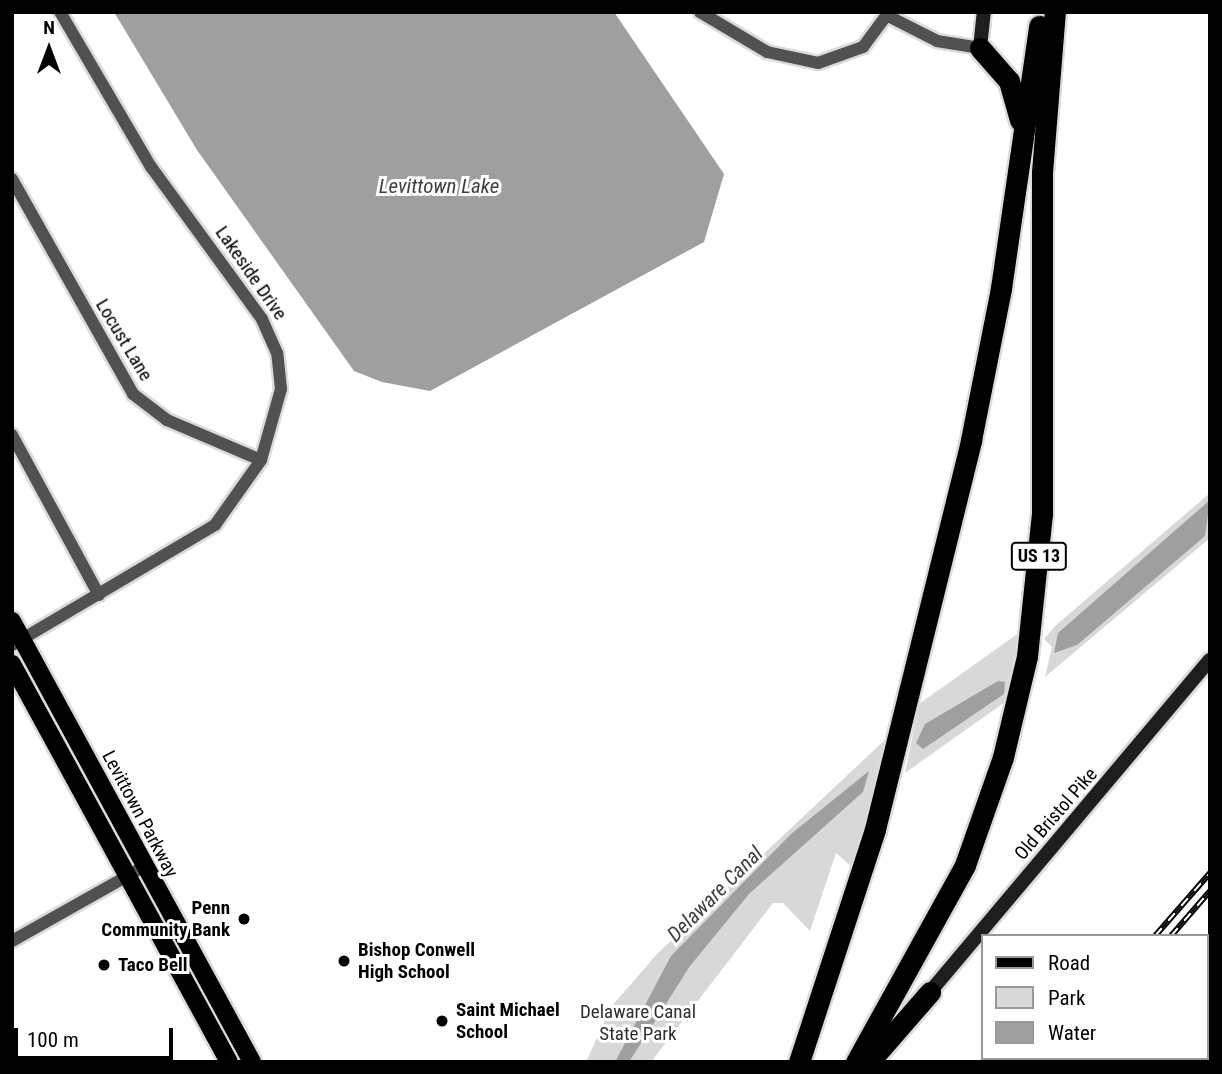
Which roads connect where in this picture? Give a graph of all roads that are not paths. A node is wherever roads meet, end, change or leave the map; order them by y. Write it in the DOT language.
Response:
graph roads {
  1 [pos="61,12"];
  2 [pos="700,12"];
  3 [pos="984,12"];
  4 [pos="1041,12"];
  5 [pos="1055,12"];
  6 [pos="889,14"];
  7 [pos="980,48"];
  8 [pos="1023,143"];
  9 [pos="12,179"];
  10 [pos="12,435"];
  11 [pos="261,460"];
  12 [pos="99,596"];
  13 [pos="12,621"];
  14 [pos="17,642"];
  15 [pos="1210,660"];
  16 [pos="12,664"];
  17 [pos="145,866"];
  18 [pos="127,876"];
  19 [pos="12,941"];
  20 [pos="823,979"];
  21 [pos="930,992"];
  22 [pos="229,1062"];
  23 [pos="252,1062"];
  24 [pos="787,1062"];
  25 [pos="799,1062"];
  26 [pos="856,1062"];
  27 [pos="869,1062"];
  1 -- 11 [label="street, Lakeside Drive"];
  2 -- 6 [label="street"];
  3 -- 7 [label="main road"];
  4 -- 8 [label="highway"];
  5 -- 26 [label="highway, US 13"];
  6 -- 7 [label="street"];
  7 -- 8 [label="highway"];
  8 -- 20 [label="highway"];
  9 -- 11 [label="street, Locust Lane"];
  10 -- 12 [label="street"];
  11 -- 12 [label="street, Lakeside Drive"];
  12 -- 14 [label="street, Lakeside Drive"];
  13 -- 14 [label="main road, Levittown Parkway"];
  14 -- 17 [label="main road, Levittown Parkway"];
  15 -- 21 [label="main road, Old Bristol Pike"];
  16 -- 18 [label="main road"];
  17 -- 18 [label="street"];
  17 -- 23 [label="main road, Levittown Parkway"];
  18 -- 19 [label="street"];
  18 -- 22 [label="main road"];
  20 -- 24 [label="highway"];
  20 -- 25 [label="highway"];
  21 -- 27 [label="highway"];
}
